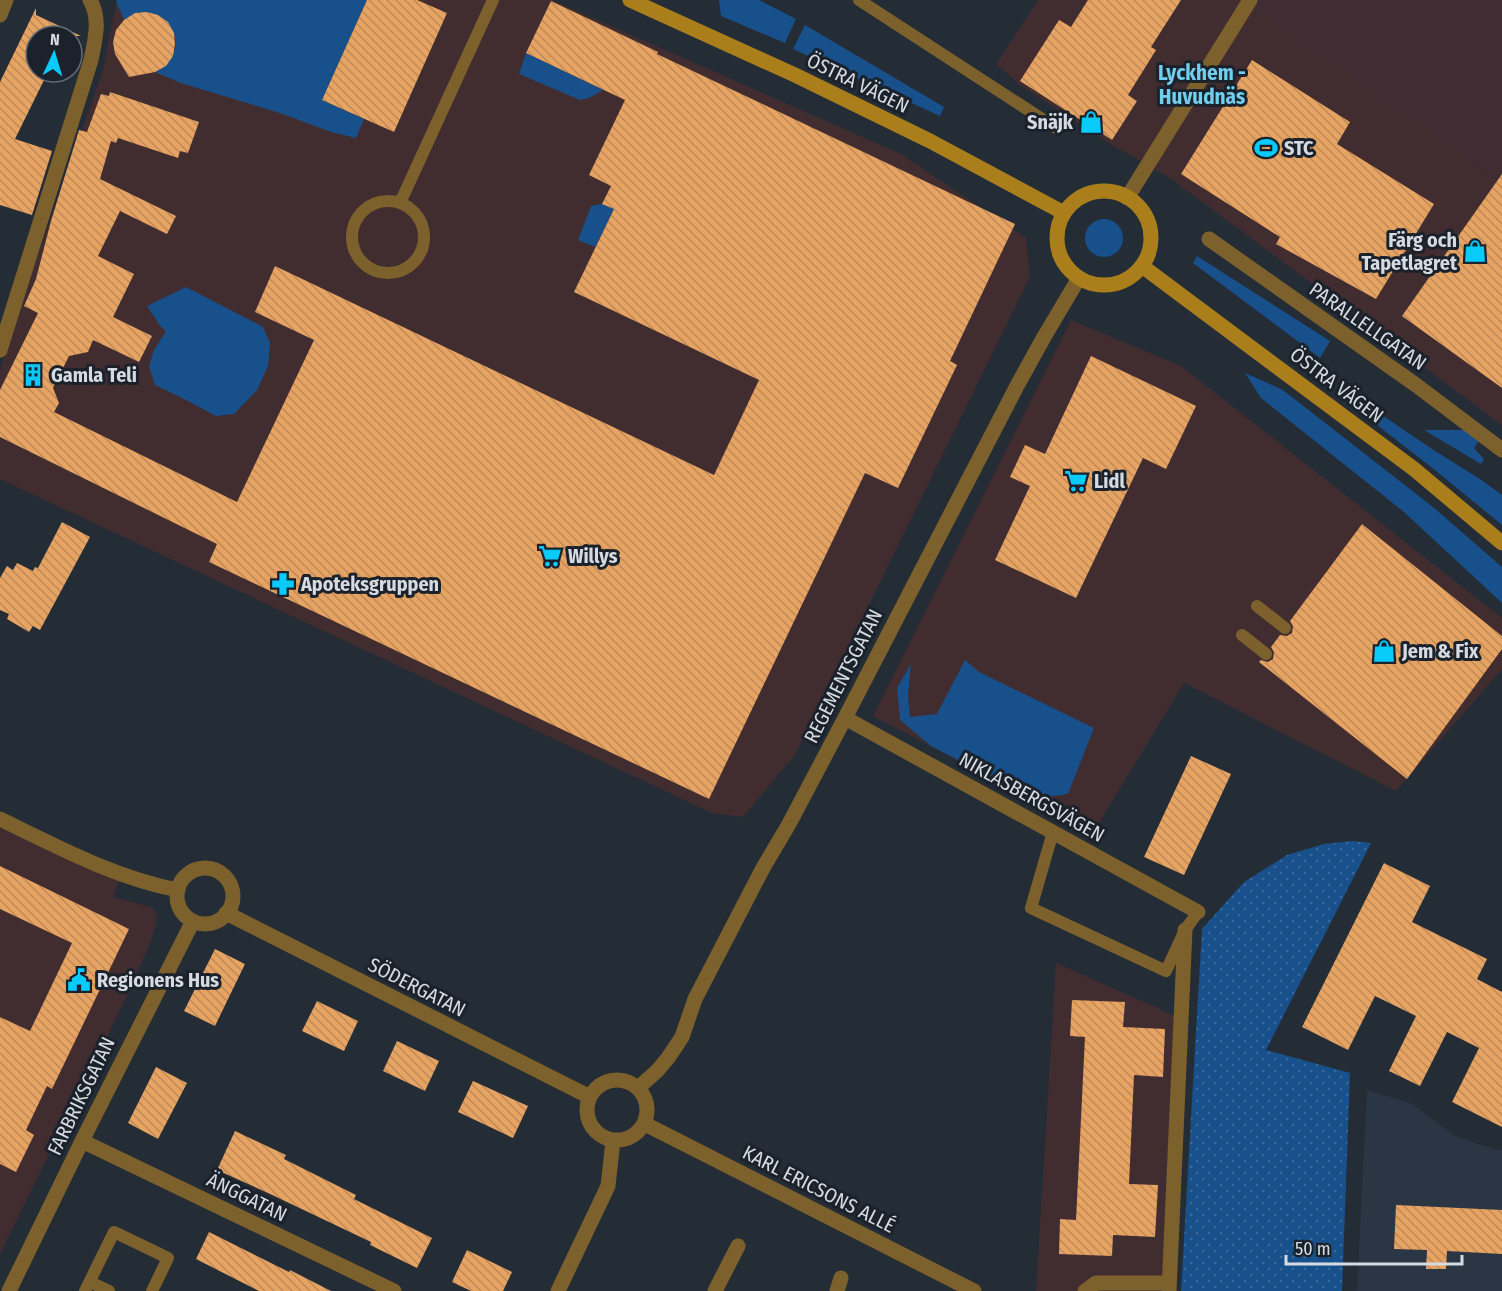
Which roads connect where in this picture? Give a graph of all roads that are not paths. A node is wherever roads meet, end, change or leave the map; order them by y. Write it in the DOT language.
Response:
graph roads {
  1 [pos="6,0"];
  2 [pos="90,0"];
  3 [pos="493,0"];
  4 [pos="630,0"];
  5 [pos="859,0"];
  6 [pos="1250,0"];
  7 [pos="0,15"];
  8 [pos="1056,128"];
  9 [pos="1127,198"];
  10 [pos="400,203"];
  11 [pos="1064,213"];
  12 [pos="1209,239"];
  13 [pos="1142,266"];
  14 [pos="1079,278"];
  15 [pos="0,350"];
  16 [pos="1502,450"];
  17 [pos="1502,543"];
  18 [pos="1257,606"];
  19 [pos="1285,627"];
  20 [pos="1242,635"];
  21 [pos="1266,654"];
  22 [pos="845,718"];
  23 [pos="0,819"];
  24 [pos="1053,832"];
  25 [pos="178,890"];
  26 [pos="1198,912"];
  27 [pos="226,914"];
  28 [pos="193,921"];
  29 [pos="1185,930"];
  30 [pos="638,1088"];
  31 [pos="590,1097"];
  32 [pos="645,1124"];
  33 [pos="82,1141"];
  34 [pos="613,1141"];
  35 [pos="738,1246"];
  36 [pos="88,1286"];
  37 [pos="1169,1287"];
  38 [pos="9,1291"];
  39 [pos="109,1291"];
  40 [pos="152,1291"];
  41 [pos="394,1291"];
  42 [pos="558,1291"];
  43 [pos="715,1291"];
  44 [pos="974,1291"];
  45 [pos="1085,1291"];
  1 -- 7 [label="street"];
  2 -- 15 [label="street"];
  3 -- 10 [label="lane"];
  4 -- 11 [label="street, ÖSTRA VÄGEN"];
  5 -- 8 [label="lane"];
  6 -- 9 [label="street"];
  9 -- 11 [label="street"];
  9 -- 13 [label="street"];
  10 -- 10 [label="lane"];
  11 -- 14 [label="street"];
  12 -- 16 [label="street, PARALLELLGATAN"];
  13 -- 14 [label="street"];
  13 -- 17 [label="street, ÖSTRA VÄGEN"];
  14 -- 22 [label="street, REGEMENTSGATAN"];
  18 -- 19 [label="lane"];
  20 -- 21 [label="lane"];
  22 -- 24 [label="street, NIKLASBERGSVÄGEN"];
  22 -- 30 [label="street, REGEMENTSGATAN"];
  23 -- 25 [label="street"];
  24 -- 26 [label="street, NIKLASBERGSVÄGEN"];
  24 -- 29 [label="lane"];
  25 -- 27 [label="street"];
  25 -- 28 [label="street"];
  26 -- 29 [label="lane"];
  27 -- 28 [label="street"];
  27 -- 31 [label="street, SÖDERGATAN"];
  28 -- 33 [label="street, FARBRIKSGATAN"];
  29 -- 37 [label="street"];
  30 -- 31 [label="street"];
  30 -- 32 [label="street"];
  31 -- 34 [label="street"];
  32 -- 34 [label="street"];
  32 -- 44 [label="street, KARL ERICSONS ALLÉ"];
  33 -- 38 [label="street, FARBRIKSGATAN"];
  33 -- 41 [label="street, ÄNGGATAN"];
  34 -- 42 [label="street"];
  35 -- 43 [label="street"];
  36 -- 39 [label="lane"];
  36 -- 40 [label="lane"];
  37 -- 45 [label="street"];
}
